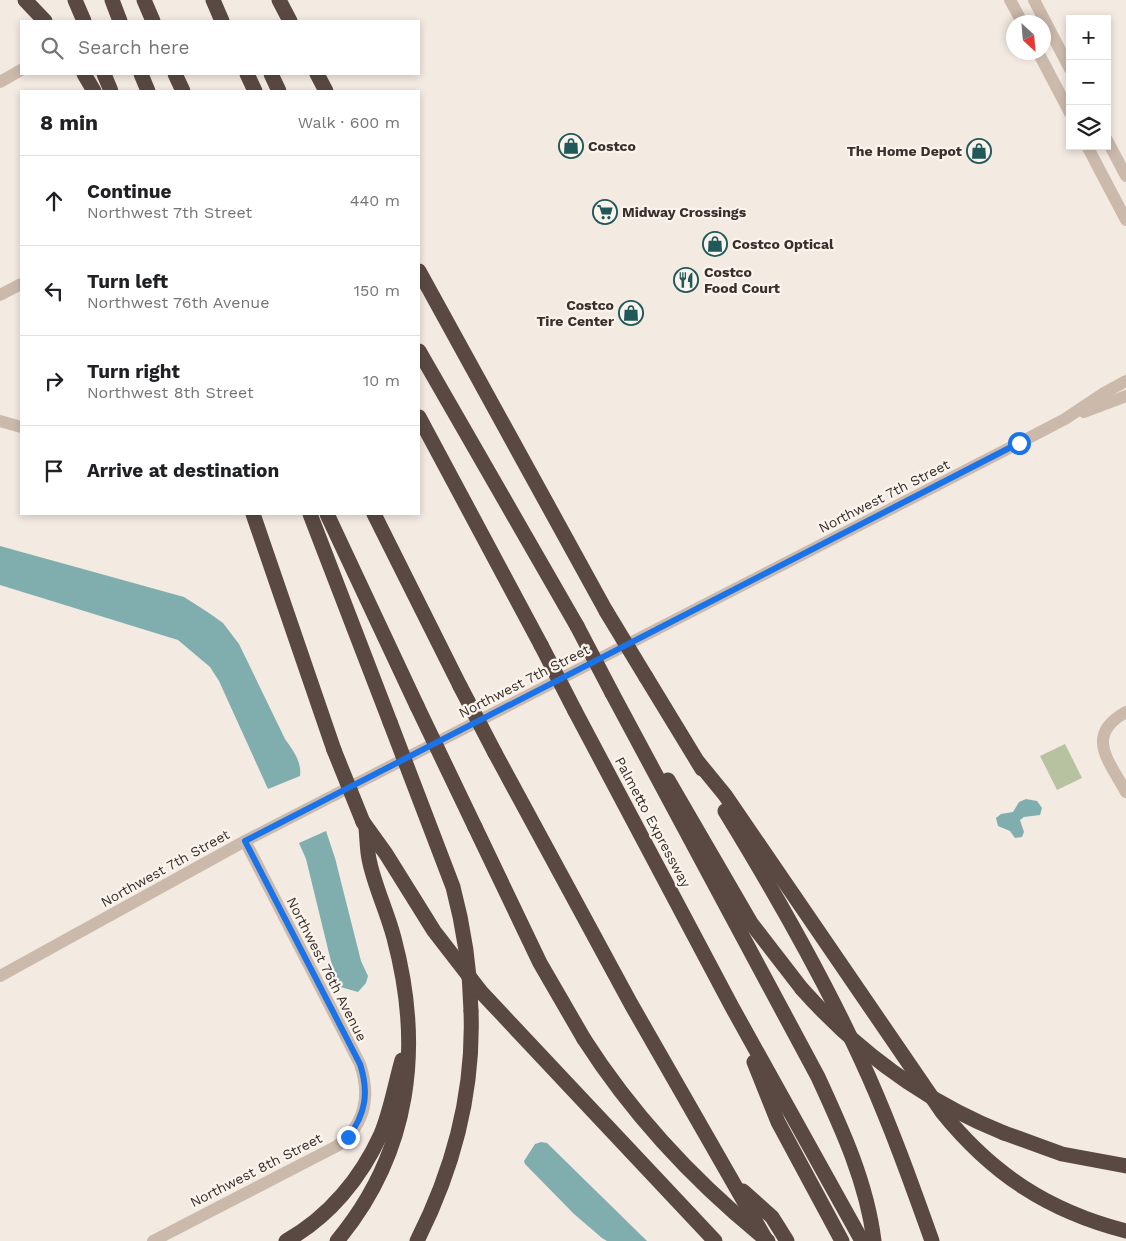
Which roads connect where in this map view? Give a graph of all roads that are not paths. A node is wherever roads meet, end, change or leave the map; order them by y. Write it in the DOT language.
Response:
graph roads {
  1 [pos="25,0"];
  2 [pos="75,0"];
  3 [pos="112,0"];
  4 [pos="144,0"];
  5 [pos="280,0"];
  6 [pos="1010,0"];
  7 [pos="1034,0"];
  8 [pos="217,10"];
  9 [pos="1018,15"];
  10 [pos="44,20"];
  11 [pos="84,20"];
  12 [pos="120,20"];
  13 [pos="153,20"];
  14 [pos="227,20"];
  15 [pos="290,20"];
  16 [pos="1042,60"];
  17 [pos="1066,60"];
  18 [pos="20,71"];
  19 [pos="85,75"];
  20 [pos="104,75"];
  21 [pos="141,75"];
  22 [pos="175,75"];
  23 [pos="247,75"];
  24 [pos="272,75"];
  25 [pos="318,75"];
  26 [pos="0,82"];
  27 [pos="93,90"];
  28 [pos="111,90"];
  29 [pos="148,90"];
  30 [pos="183,90"];
  31 [pos="254,90"];
  32 [pos="279,90"];
  33 [pos="325,90"];
  34 [pos="1066,105"];
  35 [pos="1111,148"];
  36 [pos="1089,150"];
  37 [pos="1126,176"];
  38 [pos="1126,220"];
  39 [pos="420,273"];
  40 [pos="20,285"];
  41 [pos="0,295"];
  42 [pos="420,354"];
  43 [pos="1126,381"];
  44 [pos="1126,396"];
  45 [pos="420,419"];
  46 [pos="1065,419"];
  47 [pos="0,420"];
  48 [pos="20,427"];
  49 [pos="253,515"];
  50 [pos="310,515"];
  51 [pos="327,515"];
  52 [pos="374,515"];
  53 [pos="612,693"];
  54 [pos="1126,712"];
  55 [pos="698,762"];
  56 [pos="1126,792"];
  57 [pos="364,824"];
  58 [pos="245,841"];
  59 [pos="0,976"];
  60 [pos="732,1007"];
  61 [pos="409,1034"];
  62 [pos="363,1115"];
  63 [pos="1126,1166"];
  64 [pos="733,1182"];
  65 [pos="1126,1231"];
  66 [pos="153,1241"];
  67 [pos="286,1241"];
  68 [pos="338,1241"];
  69 [pos="416,1241"];
  70 [pos="715,1241"];
  71 [pos="767,1241"];
  72 [pos="787,1241"];
  73 [pos="842,1241"];
  74 [pos="862,1241"];
  75 [pos="874,1241"];
  76 [pos="932,1241"];
  1 -- 10 [label="highway"];
  2 -- 11 [label="highway"];
  3 -- 12 [label="highway"];
  4 -- 13 [label="highway"];
  5 -- 15 [label="highway"];
  6 -- 9 [label="street"];
  7 -- 17 [label="street"];
  8 -- 14 [label="highway"];
  16 -- 34 [label="street"];
  18 -- 26 [label="street"];
  19 -- 27 [label="highway"];
  20 -- 28 [label="highway"];
  21 -- 29 [label="highway"];
  22 -- 30 [label="highway"];
  23 -- 31 [label="highway"];
  24 -- 32 [label="highway"];
  25 -- 33 [label="highway"];
  35 -- 37 [label="street"];
  36 -- 38 [label="street"];
  39 -- 55 [label="highway, bridge"];
  40 -- 41 [label="street"];
  42 -- 53 [label="highway, bridge"];
  43 -- 46 [label="street, Northwest 7th Street"];
  44 -- 46 [label="street, Northwest 7th Street"];
  45 -- 60 [label="highway, Palmetto Expressway, bridge"];
  46 -- 58 [label="street, Northwest 7th Street"];
  47 -- 48 [label="street"];
  49 -- 57 [label="highway, bridge"];
  50 -- 69 [label="highway, bridge"];
  51 -- 71 [label="highway, bridge"];
  52 -- 64 [label="highway, bridge"];
  53 -- 63 [label="highway, bridge"];
  53 -- 75 [label="highway"];
  54 -- 56 [label="street"];
  55 -- 65 [label="highway"];
  55 -- 76 [label="highway"];
  57 -- 61 [label="highway"];
  57 -- 70 [label="highway"];
  58 -- 59 [label="street, Northwest 7th Street"];
  58 -- 62 [label="street, Northwest 76th Avenue"];
  60 -- 73 [label="highway"];
  60 -- 74 [label="highway, Palmetto Expressway"];
  61 -- 67 [label="highway"];
  61 -- 68 [label="highway"];
  62 -- 66 [label="street, Northwest 8th Street"];
  64 -- 71 [label="highway"];
  64 -- 72 [label="highway"];
}
